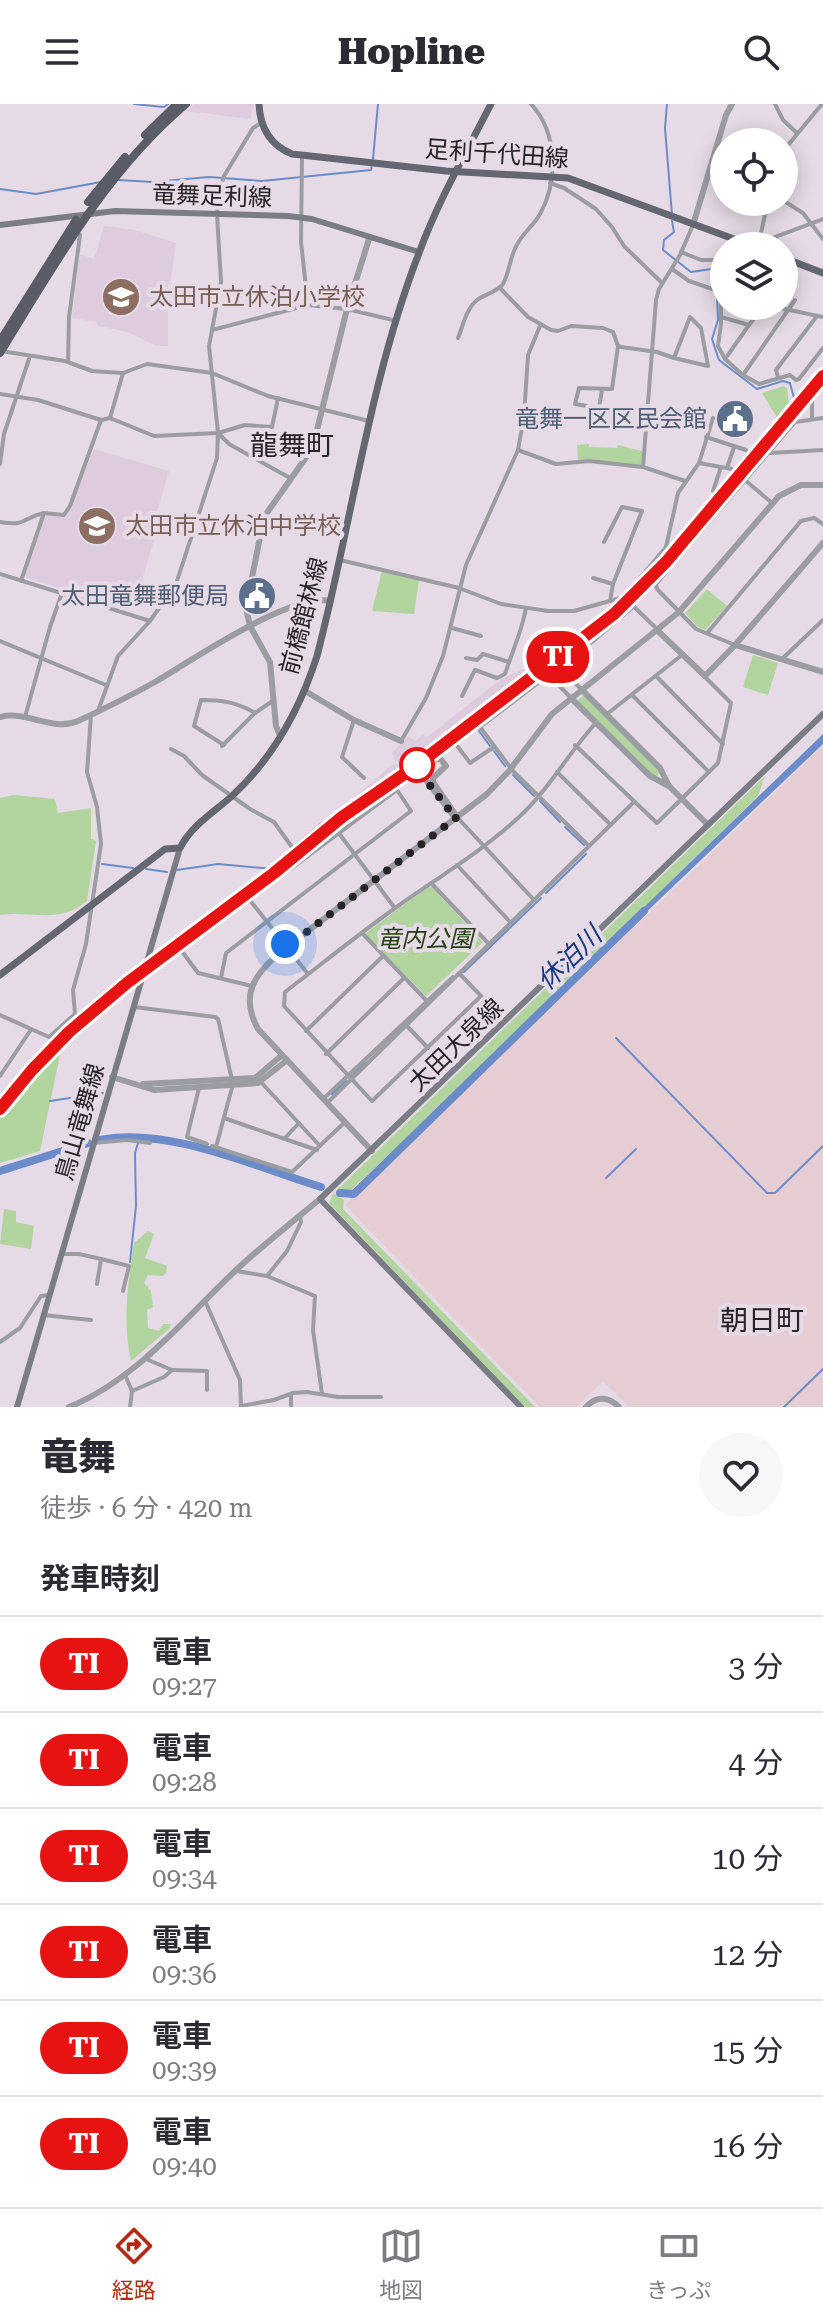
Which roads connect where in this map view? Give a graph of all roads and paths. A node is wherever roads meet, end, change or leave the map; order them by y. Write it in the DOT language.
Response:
graph roads {
  1 [pos="177,104"];
  2 [pos="186,104"];
  3 [pos="259,104"];
  4 [pos="491,104"];
  5 [pos="531,104"];
  6 [pos="732,104"];
  7 [pos="775,104"];
  8 [pos="822,104"];
  9 [pos="261,122"];
  10 [pos="792,128"];
  11 [pos="798,132"];
  12 [pos="302,156"];
  13 [pos="457,171"];
  14 [pos="551,180"];
  15 [pos="798,210"];
  16 [pos="83,214"];
  17 [pos="217,214"];
  18 [pos="302,217"];
  19 [pos="823,218"];
  20 [pos="812,224"];
  21 [pos="0,225"];
  22 [pos="693,225"];
  23 [pos="76,231"];
  24 [pos="715,232"];
  25 [pos="791,232"];
  26 [pos="369,239"];
  27 [pos="823,239"];
  28 [pos="419,252"];
  29 [pos="681,252"];
  30 [pos="710,260"];
  31 [pos="798,263"];
  32 [pos="672,269"];
  33 [pos="823,273"];
  34 [pos="662,283"];
  35 [pos="500,288"];
  36 [pos="710,288"];
  37 [pos="308,305"];
  38 [pos="347,309"];
  39 [pos="798,313"];
  40 [pos="820,317"];
  41 [pos="721,320"];
  42 [pos="732,320"];
  43 [pos="753,320"];
  44 [pos="783,320"];
  45 [pos="397,321"];
  46 [pos="749,325"];
  47 [pos="540,326"];
  48 [pos="212,330"];
  49 [pos="458,338"];
  50 [pos="0,341"];
  51 [pos="618,346"];
  52 [pos="823,348"];
  53 [pos="0,352"];
  54 [pos="653,352"];
  55 [pos="29,358"];
  56 [pos="674,358"];
  57 [pos="725,359"];
  58 [pos="68,362"];
  59 [pos="123,373"];
  60 [pos="212,373"];
  61 [pos="743,375"];
  62 [pos="778,377"];
  63 [pos="823,385"];
  64 [pos="602,390"];
  65 [pos="0,394"];
  66 [pos="17,397"];
  67 [pos="278,398"];
  68 [pos="322,409"];
  69 [pos="524,416"];
  70 [pos="110,418"];
  71 [pos="713,418"];
  72 [pos="823,418"];
  73 [pos="812,419"];
  74 [pos="101,420"];
  75 [pos="569,420"];
  76 [pos="369,421"];
  77 [pos="218,433"];
  78 [pos="706,437"];
  79 [pos="734,447"];
  80 [pos="518,450"];
  81 [pos="746,450"];
  82 [pos="823,450"];
  83 [pos="770,453"];
  84 [pos="699,463"];
  85 [pos="0,464"];
  86 [pos="643,467"];
  87 [pos="724,468"];
  88 [pos="291,479"];
  89 [pos="745,480"];
  90 [pos="685,481"];
  91 [pos="823,485"];
  92 [pos="713,491"];
  93 [pos="772,503"];
  94 [pos="44,513"];
  95 [pos="0,522"];
  96 [pos="823,524"];
  97 [pos="604,542"];
  98 [pos="823,543"];
  99 [pos="340,560"];
  100 [pos="0,574"];
  101 [pos="593,578"];
  102 [pos="21,581"];
  103 [pos="613,584"];
  104 [pos="459,588"];
  105 [pos="62,593"];
  106 [pos="624,597"];
  107 [pos="331,601"];
  108 [pos="610,601"];
  109 [pos="634,606"];
  110 [pos="526,608"];
  111 [pos="679,612"];
  112 [pos="823,620"];
  113 [pos="150,621"];
  114 [pos="250,626"];
  115 [pos="452,628"];
  116 [pos="658,631"];
  117 [pos="707,633"];
  118 [pos="481,636"];
  119 [pos="0,641"];
  120 [pos="735,645"];
  121 [pos="682,655"];
  122 [pos="42,658"];
  123 [pos="466,658"];
  124 [pos="782,659"];
  125 [pos="509,662"];
  126 [pos="559,667"];
  127 [pos="822,670"];
  128 [pos="549,675"];
  129 [pos="656,676"];
  130 [pos="705,676"];
  131 [pos="106,685"];
  132 [pos="582,690"];
  133 [pos="305,691"];
  134 [pos="632,695"];
  135 [pos="462,696"];
  136 [pos="571,698"];
  137 [pos="274,700"];
  138 [pos="94,713"];
  139 [pos="255,713"];
  140 [pos="607,714"];
  141 [pos="823,714"];
  142 [pos="1,717"];
  143 [pos="25,717"];
  144 [pos="354,720"];
  145 [pos="596,723"];
  146 [pos="480,727"];
  147 [pos="280,736"];
  148 [pos="401,741"];
  149 [pos="723,744"];
  150 [pos="575,745"];
  151 [pos="494,747"];
  152 [pos="171,749"];
  153 [pos="511,768"];
  154 [pos="557,772"];
  155 [pos="709,772"];
  156 [pos="364,778"];
  157 [pos="669,786"];
  158 [pos="232,796"];
  159 [pos="539,797"];
  160 [pos="682,799"];
  161 [pos="633,803"];
  162 [pos="457,817"];
  163 [pos="323,823"];
  164 [pos="611,825"];
  165 [pos="708,825"];
  166 [pos="338,832"];
  167 [pos="484,846"];
  168 [pos="589,846"];
  169 [pos="180,848"];
  170 [pos="354,854"];
  171 [pos="457,865"];
  172 [pos="374,881"];
  173 [pos="431,883"];
  174 [pos="249,899"];
  175 [pos="534,900"];
  176 [pos="92,904"];
  177 [pos="395,908"];
  178 [pos="267,921"];
  179 [pos="510,922"];
  180 [pos="362,933"];
  181 [pos="488,943"];
  182 [pos="287,947"];
  183 [pos="383,956"];
  184 [pos="308,974"];
  185 [pos="457,974"];
  186 [pos="0,975"];
  187 [pos="221,978"];
  188 [pos="404,978"];
  189 [pos="252,986"];
  190 [pos="481,996"];
  191 [pos="427,1002"];
  192 [pos="133,1007"];
  193 [pos="0,1015"];
  194 [pos="506,1022"];
  195 [pos="405,1024"];
  196 [pos="30,1030"];
  197 [pos="306,1031"];
  198 [pos="428,1048"];
  199 [pos="326,1054"];
  200 [pos="284,1058"];
  201 [pos="0,1076"];
  202 [pos="112,1077"];
  203 [pos="349,1078"];
  204 [pos="259,1080"];
  205 [pos="232,1082"];
  206 [pos="200,1084"];
  207 [pos="325,1101"];
  208 [pos="224,1118"];
  209 [pos="299,1123"];
  210 [pos="344,1123"];
  211 [pos="285,1138"];
  212 [pos="93,1143"];
  213 [pos="150,1143"];
  214 [pos="212,1146"];
  215 [pos="318,1148"];
  216 [pos="372,1151"];
  217 [pos="320,1199"];
  218 [pos="300,1216"];
  219 [pos="61,1254"];
  220 [pos="101,1259"];
  221 [pos="236,1271"];
  222 [pos="267,1276"];
  223 [pos="97,1284"];
  224 [pos="123,1291"];
  225 [pos="49,1295"];
  226 [pos="205,1301"];
  227 [pos="43,1315"];
  228 [pos="91,1320"];
  229 [pos="0,1342"];
  230 [pos="144,1359"];
  231 [pos="172,1370"];
  232 [pos="124,1375"];
  233 [pos="207,1390"];
  234 [pos="132,1391"];
  235 [pos="291,1394"];
  236 [pos="322,1394"];
  237 [pos="338,1397"];
  238 [pos="381,1397"];
  239 [pos="74,1406"];
  240 [pos="17,1407"];
  241 [pos="130,1407"];
  242 [pos="241,1407"];
  243 [pos="291,1407"];
  244 [pos="337,1407"];
  245 [pos="521,1407"];
  246 [pos="586,1407"];
  247 [pos="619,1407"];
  1 -- 16 [label="highway"];
  2 -- 16 [label="highway"];
  3 -- 9 [label="main road"];
  4 -- 13 [label="main road, 前橋館林線"];
  5 -- 14 [label="street"];
  6 -- 22 [label="street"];
  7 -- 10 [label="street"];
  8 -- 11 [label="street"];
  9 -- 12 [label="main road, 足利千代田線"];
  9 -- 17 [label="street"];
  12 -- 13 [label="main road, 足利千代田線"];
  12 -- 18 [label="street"];
  13 -- 14 [label="main road, 足利千代田線"];
  13 -- 28 [label="main road, 前橋館林線"];
  14 -- 22 [label="main road, 足利千代田線"];
  14 -- 34 [label="street"];
  14 -- 35 [label="street"];
  15 -- 20 [label="street"];
  16 -- 17 [label="main road, 竜舞足利線"];
  16 -- 21 [label="main road, 竜舞足利線"];
  16 -- 23 [label="highway"];
  16 -- 50 [label="highway"];
  17 -- 18 [label="main road, 竜舞足利線"];
  17 -- 48 [label="street"];
  18 -- 26 [label="main road, 竜舞足利線"];
  18 -- 37 [label="street"];
  19 -- 20 [label="street"];
  20 -- 25 [label="street"];
  20 -- 27 [label="street"];
  22 -- 24 [label="main road, 足利千代田線"];
  22 -- 29 [label="street"];
  23 -- 53 [label="highway"];
  23 -- 58 [label="street"];
  26 -- 28 [label="main road, 竜舞足利線"];
  26 -- 38 [label="street"];
  28 -- 45 [label="main road, 前橋館林線"];
  29 -- 30 [label="street"];
  29 -- 32 [label="street"];
  31 -- 33 [label="main road"];
  32 -- 34 [label="street"];
  32 -- 36 [label="street"];
  34 -- 54 [label="street"];
  35 -- 47 [label="street"];
  35 -- 49 [label="street"];
  37 -- 38 [label="street"];
  37 -- 48 [label="street"];
  38 -- 45 [label="street"];
  38 -- 68 [label="street"];
  39 -- 40 [label="street"];
  40 -- 62 [label="street"];
  41 -- 57 [label="street"];
  42 -- 46 [label="street"];
  43 -- 46 [label="street"];
  44 -- 61 [label="street"];
  45 -- 76 [label="main road, 前橋館林線"];
  46 -- 57 [label="street"];
  47 -- 51 [label="street"];
  47 -- 69 [label="street"];
  48 -- 60 [label="street"];
  51 -- 54 [label="street"];
  51 -- 64 [label="street"];
  52 -- 62 [label="street"];
  53 -- 55 [label="street"];
  54 -- 56 [label="street"];
  54 -- 86 [label="street"];
  55 -- 58 [label="street"];
  55 -- 66 [label="street"];
  56 -- 56 [label="street"];
  57 -- 61 [label="street"];
  58 -- 59 [label="street"];
  59 -- 60 [label="street"];
  59 -- 70 [label="street"];
  60 -- 67 [label="street"];
  60 -- 77 [label="street"];
  61 -- 62 [label="street"];
  63 -- 73 [label="street"];
  64 -- 64 [label="street"];
  65 -- 66 [label="street"];
  66 -- 74 [label="street"];
  66 -- 85 [label="street"];
  67 -- 68 [label="street"];
  67 -- 77 [label="street"];
  68 -- 76 [label="street"];
  68 -- 88 [label="street"];
  69 -- 75 [label="street"];
  69 -- 80 [label="street"];
  70 -- 74 [label="street"];
  70 -- 77 [label="street"];
  71 -- 78 [label="street"];
  72 -- 73 [label="street"];
  73 -- 83 [label="street"];
  74 -- 94 [label="street"];
  76 -- 99 [label="main road, 前橋館林線"];
  77 -- 88 [label="street"];
  77 -- 113 [label="street"];
  78 -- 79 [label="street"];
  78 -- 84 [label="street"];
  79 -- 81 [label="street"];
  79 -- 87 [label="street"];
  80 -- 86 [label="street"];
  80 -- 104 [label="street"];
  82 -- 83 [label="street"];
  83 -- 89 [label="street"];
  84 -- 87 [label="street"];
  84 -- 90 [label="street"];
  86 -- 90 [label="street"];
  87 -- 89 [label="street"];
  87 -- 92 [label="street"];
  88 -- 114 [label="street"];
  89 -- 93 [label="street"];
  89 -- 111 [label="street"];
  90 -- 106 [label="street"];
  91 -- 93 [label="street"];
  93 -- 111 [label="street"];
  94 -- 95 [label="street"];
  94 -- 102 [label="street"];
  96 -- 117 [label="street"];
  97 -- 103 [label="street"];
  98 -- 120 [label="street"];
  99 -- 104 [label="street"];
  99 -- 107 [label="main road, 前橋館林線"];
  100 -- 102 [label="street"];
  101 -- 103 [label="street"];
  102 -- 105 [label="street"];
  103 -- 108 [label="street"];
  104 -- 110 [label="street"];
  104 -- 115 [label="street"];
  105 -- 113 [label="street"];
  105 -- 122 [label="street"];
  106 -- 108 [label="street"];
  106 -- 109 [label="street"];
  107 -- 114 [label="street"];
  107 -- 133 [label="main road, 前橋館林線"];
  108 -- 110 [label="street"];
  109 -- 116 [label="street"];
  109 -- 126 [label="street"];
  110 -- 125 [label="street"];
  111 -- 116 [label="street"];
  111 -- 117 [label="street"];
  112 -- 124 [label="street"];
  113 -- 131 [label="street"];
  114 -- 137 [label="street"];
  114 -- 138 [label="street"];
  115 -- 118 [label="street"];
  115 -- 148 [label="street"];
  116 -- 121 [label="street"];
  116 -- 132 [label="street"];
  117 -- 120 [label="street"];
  119 -- 122 [label="street"];
  120 -- 124 [label="street"];
  120 -- 130 [label="street"];
  121 -- 129 [label="street"];
  121 -- 130 [label="street"];
  122 -- 131 [label="street"];
  122 -- 143 [label="street"];
  123 -- 125 [label="street"];
  124 -- 127 [label="street"];
  125 -- 135 [label="street"];
  126 -- 128 [label="street"];
  126 -- 132 [label="street"];
  128 -- 136 [label="street"];
  128 -- 146 [label="street"];
  129 -- 134 [label="street"];
  129 -- 149 [label="street"];
  130 -- 149 [label="street"];
  131 -- 138 [label="street"];
  132 -- 136 [label="street"];
  132 -- 140 [label="street"];
  133 -- 144 [label="street"];
  133 -- 147 [label="main road, 前橋館林線"];
  134 -- 140 [label="street"];
  134 -- 155 [label="street"];
  136 -- 145 [label="street"];
  136 -- 153 [label="street"];
  137 -- 139 [label="street"];
  137 -- 147 [label="street"];
  138 -- 143 [label="street"];
  138 -- 176 [label="street"];
  139 -- 139 [label="street"];
  140 -- 157 [label="street"];
  141 -- 165 [label="main road, 太田大泉線"];
  142 -- 143 [label="street"];
  144 -- 148 [label="street"];
  144 -- 156 [label="street"];
  145 -- 150 [label="street"];
  145 -- 157 [label="street"];
  146 -- 151 [label="street"];
  146 -- 151 [label="street"];
  147 -- 158 [label="main road, 前橋館林線"];
  149 -- 155 [label="street"];
  150 -- 154 [label="street"];
  150 -- 161 [label="street"];
  151 -- 153 [label="street"];
  152 -- 158 [label="street"];
  153 -- 159 [label="street"];
  153 -- 162 [label="street"];
  154 -- 159 [label="street"];
  154 -- 164 [label="street"];
  155 -- 160 [label="street"];
  157 -- 160 [label="street"];
  158 -- 163 [label="street"];
  158 -- 169 [label="main road, 前橋館林線"];
  159 -- 167 [label="street"];
  159 -- 168 [label="street"];
  160 -- 161 [label="street"];
  160 -- 165 [label="street"];
  161 -- 164 [label="street"];
  162 -- 162 [label="street"];
  162 -- 167 [label="street"];
  162 -- 172 [label="street"];
  164 -- 168 [label="street"];
  165 -- 194 [label="main road, 太田大泉線"];
  166 -- 170 [label="street"];
  166 -- 170 [label="street"];
  166 -- 174 [label="street"];
  167 -- 171 [label="street"];
  167 -- 175 [label="street"];
  168 -- 175 [label="street"];
  169 -- 176 [label="main road, 前橋館林線"];
  169 -- 192 [label="main road, 鳥山竜舞線"];
  170 -- 172 [label="street"];
  170 -- 178 [label="street"];
  171 -- 173 [label="street"];
  171 -- 179 [label="street"];
  172 -- 177 [label="street"];
  172 -- 182 [label="street"];
  173 -- 177 [label="street"];
  173 -- 181 [label="street"];
  174 -- 178 [label="street"];
  174 -- 187 [label="street"];
  175 -- 179 [label="street"];
  176 -- 186 [label="main road, 前橋館林線"];
  176 -- 196 [label="street"];
  177 -- 180 [label="street"];
  178 -- 182 [label="street"];
  178 -- 187 [label="street"];
  179 -- 181 [label="street"];
  180 -- 183 [label="street"];
  180 -- 184 [label="street"];
  181 -- 185 [label="street"];
  182 -- 184 [label="street"];
  182 -- 189 [label="street"];
  183 -- 188 [label="street"];
  183 -- 197 [label="street"];
  184 -- 197 [label="street"];
  185 -- 190 [label="street"];
  185 -- 191 [label="street"];
  187 -- 189 [label="street"];
  188 -- 191 [label="street"];
  188 -- 199 [label="street"];
  189 -- 200 [label="street"];
  190 -- 194 [label="street"];
  190 -- 198 [label="street"];
  191 -- 195 [label="street"];
  192 -- 202 [label="main road, 鳥山竜舞線"];
  192 -- 205 [label="street"];
  193 -- 196 [label="street"];
  194 -- 216 [label="main road, 太田大泉線"];
  195 -- 198 [label="street"];
  195 -- 203 [label="street"];
  196 -- 201 [label="street"];
  197 -- 199 [label="street"];
  198 -- 203 [label="street"];
  199 -- 203 [label="street"];
  200 -- 204 [label="street"];
  200 -- 207 [label="street"];
  202 -- 206 [label="street"];
  202 -- 212 [label="main road, 鳥山竜舞線"];
  203 -- 207 [label="street"];
  204 -- 205 [label="street"];
  204 -- 209 [label="street"];
  205 -- 206 [label="street"];
  205 -- 208 [label="street"];
  206 -- 214 [label="street"];
  207 -- 210 [label="street"];
  208 -- 211 [label="street"];
  208 -- 214 [label="street"];
  209 -- 211 [label="street"];
  209 -- 215 [label="street"];
  210 -- 215 [label="street"];
  210 -- 216 [label="street"];
  211 -- 215 [label="street"];
  212 -- 213 [label="street"];
  212 -- 219 [label="main road, 鳥山竜舞線"];
  214 -- 215 [label="street"];
  216 -- 217 [label="main road, 太田大泉線"];
  217 -- 218 [label="street"];
  217 -- 245 [label="main road"];
  218 -- 221 [label="street"];
  218 -- 222 [label="street"];
  219 -- 220 [label="street"];
  219 -- 225 [label="main road, 鳥山竜舞線"];
  220 -- 223 [label="street"];
  220 -- 224 [label="street"];
  221 -- 222 [label="street"];
  221 -- 226 [label="street"];
  222 -- 236 [label="street"];
  225 -- 227 [label="main road, 鳥山竜舞線"];
  225 -- 229 [label="street"];
  226 -- 230 [label="street"];
  226 -- 242 [label="street"];
  227 -- 228 [label="street"];
  227 -- 240 [label="main road, 鳥山竜舞線"];
  230 -- 231 [label="street"];
  230 -- 232 [label="street"];
  231 -- 233 [label="street"];
  231 -- 234 [label="street"];
  232 -- 234 [label="street"];
  232 -- 239 [label="street"];
  234 -- 241 [label="street"];
  235 -- 236 [label="street"];
  235 -- 242 [label="street"];
  235 -- 243 [label="street"];
  236 -- 237 [label="street"];
  237 -- 238 [label="street"];
  237 -- 244 [label="street"];
  246 -- 247 [label="street"];
}
